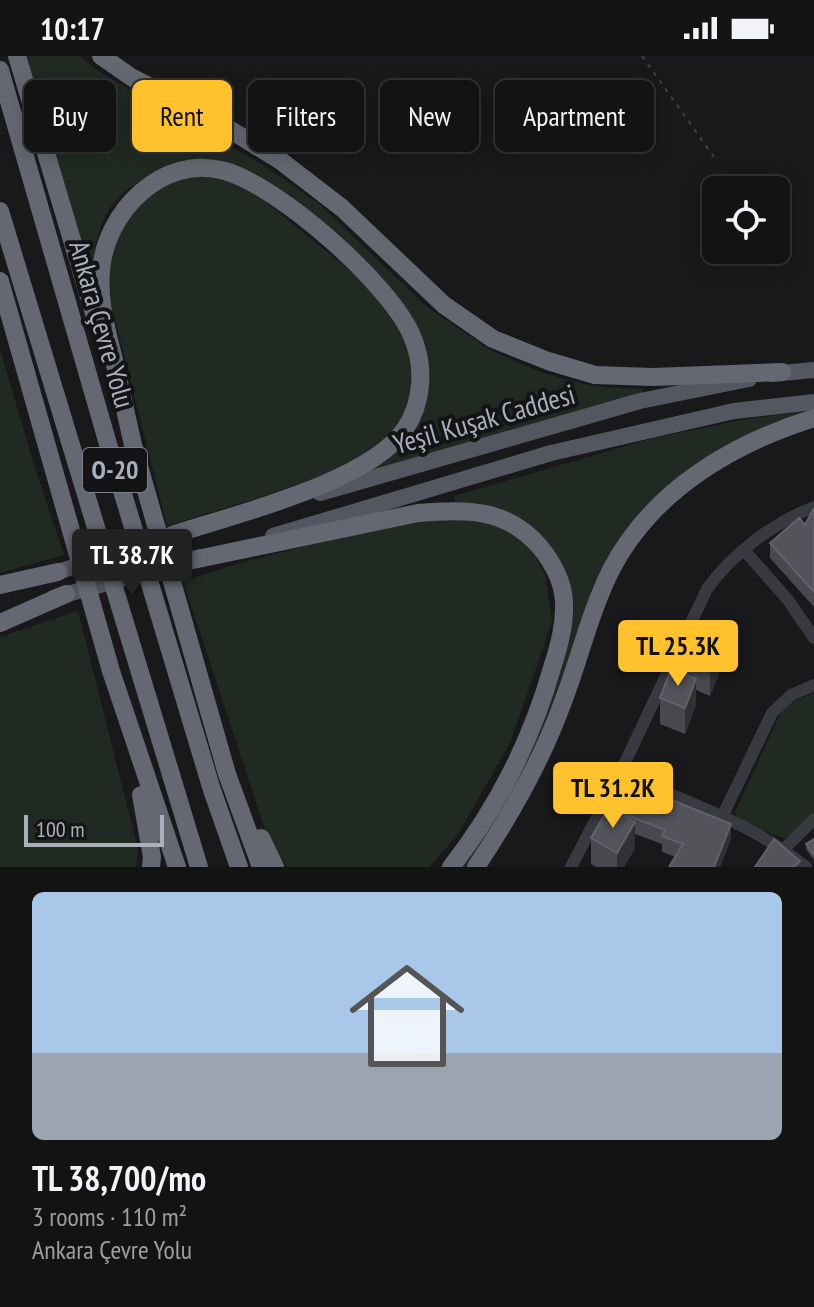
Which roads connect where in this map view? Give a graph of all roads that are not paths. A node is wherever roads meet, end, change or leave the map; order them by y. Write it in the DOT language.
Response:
graph roads {
  1 [pos="17,56"];
  2 [pos="101,56"];
  3 [pos="0,70"];
  4 [pos="0,211"];
  5 [pos="0,281"];
  6 [pos="0,322"];
  7 [pos="814,370"];
  8 [pos="782,372"];
  9 [pos="814,402"];
  10 [pos="814,418"];
  11 [pos="135,454"];
  12 [pos="814,507"];
  13 [pos="71,532"];
  14 [pos="172,535"];
  15 [pos="744,550"];
  16 [pos="188,561"];
  17 [pos="58,572"];
  18 [pos="0,587"];
  19 [pos="66,594"];
  20 [pos="0,613"];
  21 [pos="0,623"];
  22 [pos="185,624"];
  23 [pos="813,632"];
  24 [pos="111,671"];
  25 [pos="814,685"];
  26 [pos="619,773"];
  27 [pos="722,817"];
  28 [pos="814,819"];
  29 [pos="784,849"];
  30 [pos="151,867"];
  31 [pos="177,867"];
  32 [pos="199,867"];
  33 [pos="239,867"];
  34 [pos="261,867"];
  35 [pos="275,867"];
  36 [pos="451,867"];
  37 [pos="476,867"];
  38 [pos="572,867"];
  39 [pos="806,867"];
  1 -- 11 [label="highway"];
  2 -- 8 [label="highway"];
  3 -- 33 [label="highway, Ankara Çevre Yolu / O-20"];
  4 -- 32 [label="highway, O-20"];
  5 -- 13 [label="highway"];
  6 -- 13 [label="highway"];
  7 -- 8 [label="main road, Yeşil Kuşak Caddesi"];
  8 -- 14 [label="main road, Yeşil Kuşak Caddesi"];
  9 -- 16 [label="main road"];
  10 -- 37 [label="highway"];
  11 -- 14 [label="highway"];
  11 -- 22 [label="highway"];
  12 -- 15 [label="street"];
  13 -- 24 [label="highway"];
  14 -- 17 [label="main road, Yeşil Kuşak Caddesi"];
  15 -- 23 [label="street"];
  15 -- 26 [label="street"];
  16 -- 19 [label="main road"];
  16 -- 36 [label="highway"];
  17 -- 18 [label="highway"];
  19 -- 20 [label="main road"];
  19 -- 21 [label="highway"];
  22 -- 34 [label="highway"];
  22 -- 35 [label="highway"];
  24 -- 30 [label="highway"];
  24 -- 31 [label="highway"];
  25 -- 27 [label="street"];
  26 -- 27 [label="street"];
  26 -- 38 [label="street"];
  27 -- 29 [label="street"];
  28 -- 29 [label="street"];
  29 -- 39 [label="street"];
}
